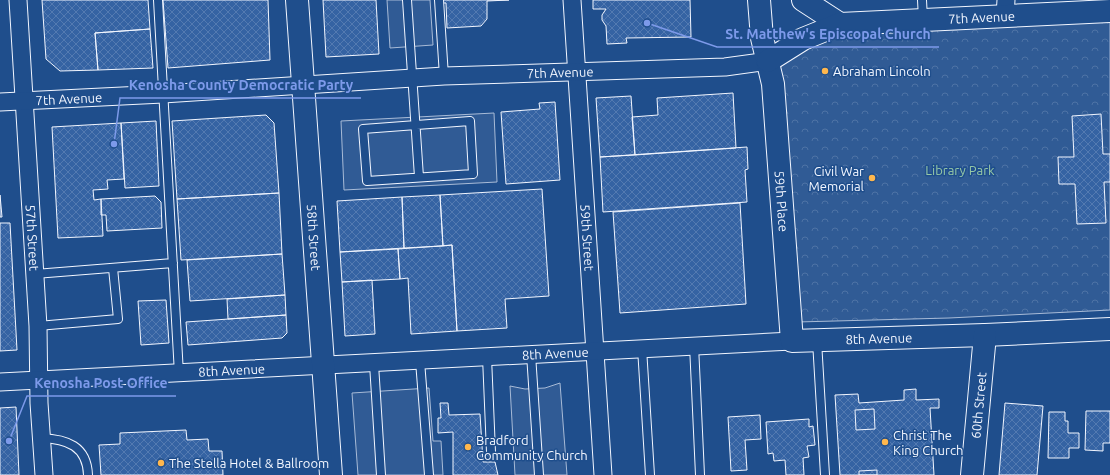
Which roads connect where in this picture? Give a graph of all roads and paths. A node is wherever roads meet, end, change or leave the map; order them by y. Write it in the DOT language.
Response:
graph roads {
  1 [pos="18,0"];
  2 [pos="158,0"];
  3 [pos="297,0"];
  4 [pos="407,0"];
  5 [pos="439,0"];
  6 [pos="572,0"];
  7 [pos="759,0"];
  8 [pos="803,0"];
  9 [pos="1006,8"];
  10 [pos="923,10"];
  11 [pos="1110,10"];
  12 [pos="840,24"];
  13 [pos="768,61"];
  14 [pos="577,72"];
  15 [pos="444,76"];
  16 [pos="412,79"];
  17 [pos="303,86"];
  18 [pos="164,94"];
  19 [pos="24,101"];
  20 [pos="0,102"];
  21 [pos="416,125"];
  22 [pos="419,177"];
  23 [pos="173,263"];
  24 [pos="113,268"];
  25 [pos="35,274"];
  26 [pos="38,326"];
  27 [pos="1110,329"];
  28 [pos="985,335"];
  29 [pos="817,340"];
  30 [pos="792,341"];
  31 [pos="694,346"];
  32 [pos="642,348"];
  33 [pos="595,350"];
  34 [pos="531,354"];
  35 [pos="487,357"];
  36 [pos="420,361"];
  37 [pos="374,364"];
  38 [pos="323,367"];
  39 [pos="179,374"];
  40 [pos="39,380"];
  41 [pos="0,382"];
  42 [pos="41,438"];
  43 [pos="491,452"];
  44 [pos="44,475"];
  45 [pos="88,475"];
  46 [pos="331,475"];
  47 [pos="381,475"];
  48 [pos="428,475"];
  49 [pos="539,475"];
  50 [pos="603,475"];
  51 [pos="650,475"];
  52 [pos="700,475"];
  53 [pos="825,475"];
  54 [pos="972,475"];
  1 -- 19 [label="street, 57th Street"];
  2 -- 18 [label="lane"];
  3 -- 17 [label="street, 58th Street"];
  4 -- 16 [label="lane"];
  5 -- 15 [label="lane"];
  6 -- 14 [label="street, 59th Street"];
  7 -- 13 [label="street, 59th Place"];
  8 -- 12 [label="street"];
  9 -- 10 [label="street, 7th Avenue"];
  9 -- 11 [label="street, 7th Avenue"];
  10 -- 12 [label="street, 7th Avenue"];
  12 -- 13 [label="street, 7th Avenue"];
  13 -- 14 [label="street, 7th Avenue"];
  13 -- 30 [label="street, 59th Place"];
  14 -- 15 [label="street, 7th Avenue"];
  14 -- 33 [label="street, 59th Street"];
  15 -- 16 [label="street, 7th Avenue"];
  16 -- 17 [label="street, 7th Avenue"];
  16 -- 21 [label="lane"];
  17 -- 18 [label="street, 7th Avenue"];
  17 -- 38 [label="street, 58th Street"];
  18 -- 19 [label="street, 7th Avenue"];
  18 -- 23 [label="lane"];
  19 -- 20 [label="street, 7th Avenue"];
  19 -- 25 [label="street, 57th Street"];
  21 -- 22 [label="lane"];
  21 -- 22 [label="lane"];
  21 -- 22 [label="lane"];
  23 -- 24 [label="lane"];
  23 -- 39 [label="lane"];
  24 -- 25 [label="lane"];
  24 -- 26 [label="lane"];
  25 -- 26 [label="street, 57th Street"];
  26 -- 40 [label="street, 57th Street"];
  27 -- 28 [label="street, 8th Avenue"];
  28 -- 29 [label="street, 8th Avenue"];
  28 -- 54 [label="street, 60th Street"];
  29 -- 30 [label="street, 8th Avenue"];
  29 -- 53 [label="lane"];
  30 -- 31 [label="street, 8th Avenue"];
  31 -- 32 [label="street, 8th Avenue"];
  31 -- 52 [label="lane"];
  32 -- 33 [label="street, 8th Avenue"];
  32 -- 51 [label="lane"];
  33 -- 34 [label="street, 8th Avenue"];
  33 -- 50 [label="street, 59th Street"];
  34 -- 35 [label="street, 8th Avenue"];
  34 -- 49 [label="lane"];
  35 -- 36 [label="street, 8th Avenue"];
  35 -- 43 [label="lane"];
  36 -- 37 [label="street, 8th Avenue"];
  36 -- 48 [label="lane"];
  37 -- 38 [label="street, 8th Avenue"];
  37 -- 47 [label="lane"];
  38 -- 39 [label="street, 8th Avenue"];
  38 -- 46 [label="street, 58th Street"];
  39 -- 40 [label="street, 8th Avenue"];
  40 -- 41 [label="street, 8th Avenue"];
  40 -- 42 [label="street, 57th Street"];
  42 -- 44 [label="street, 57th Street"];
  42 -- 45 [label="lane"];
}
